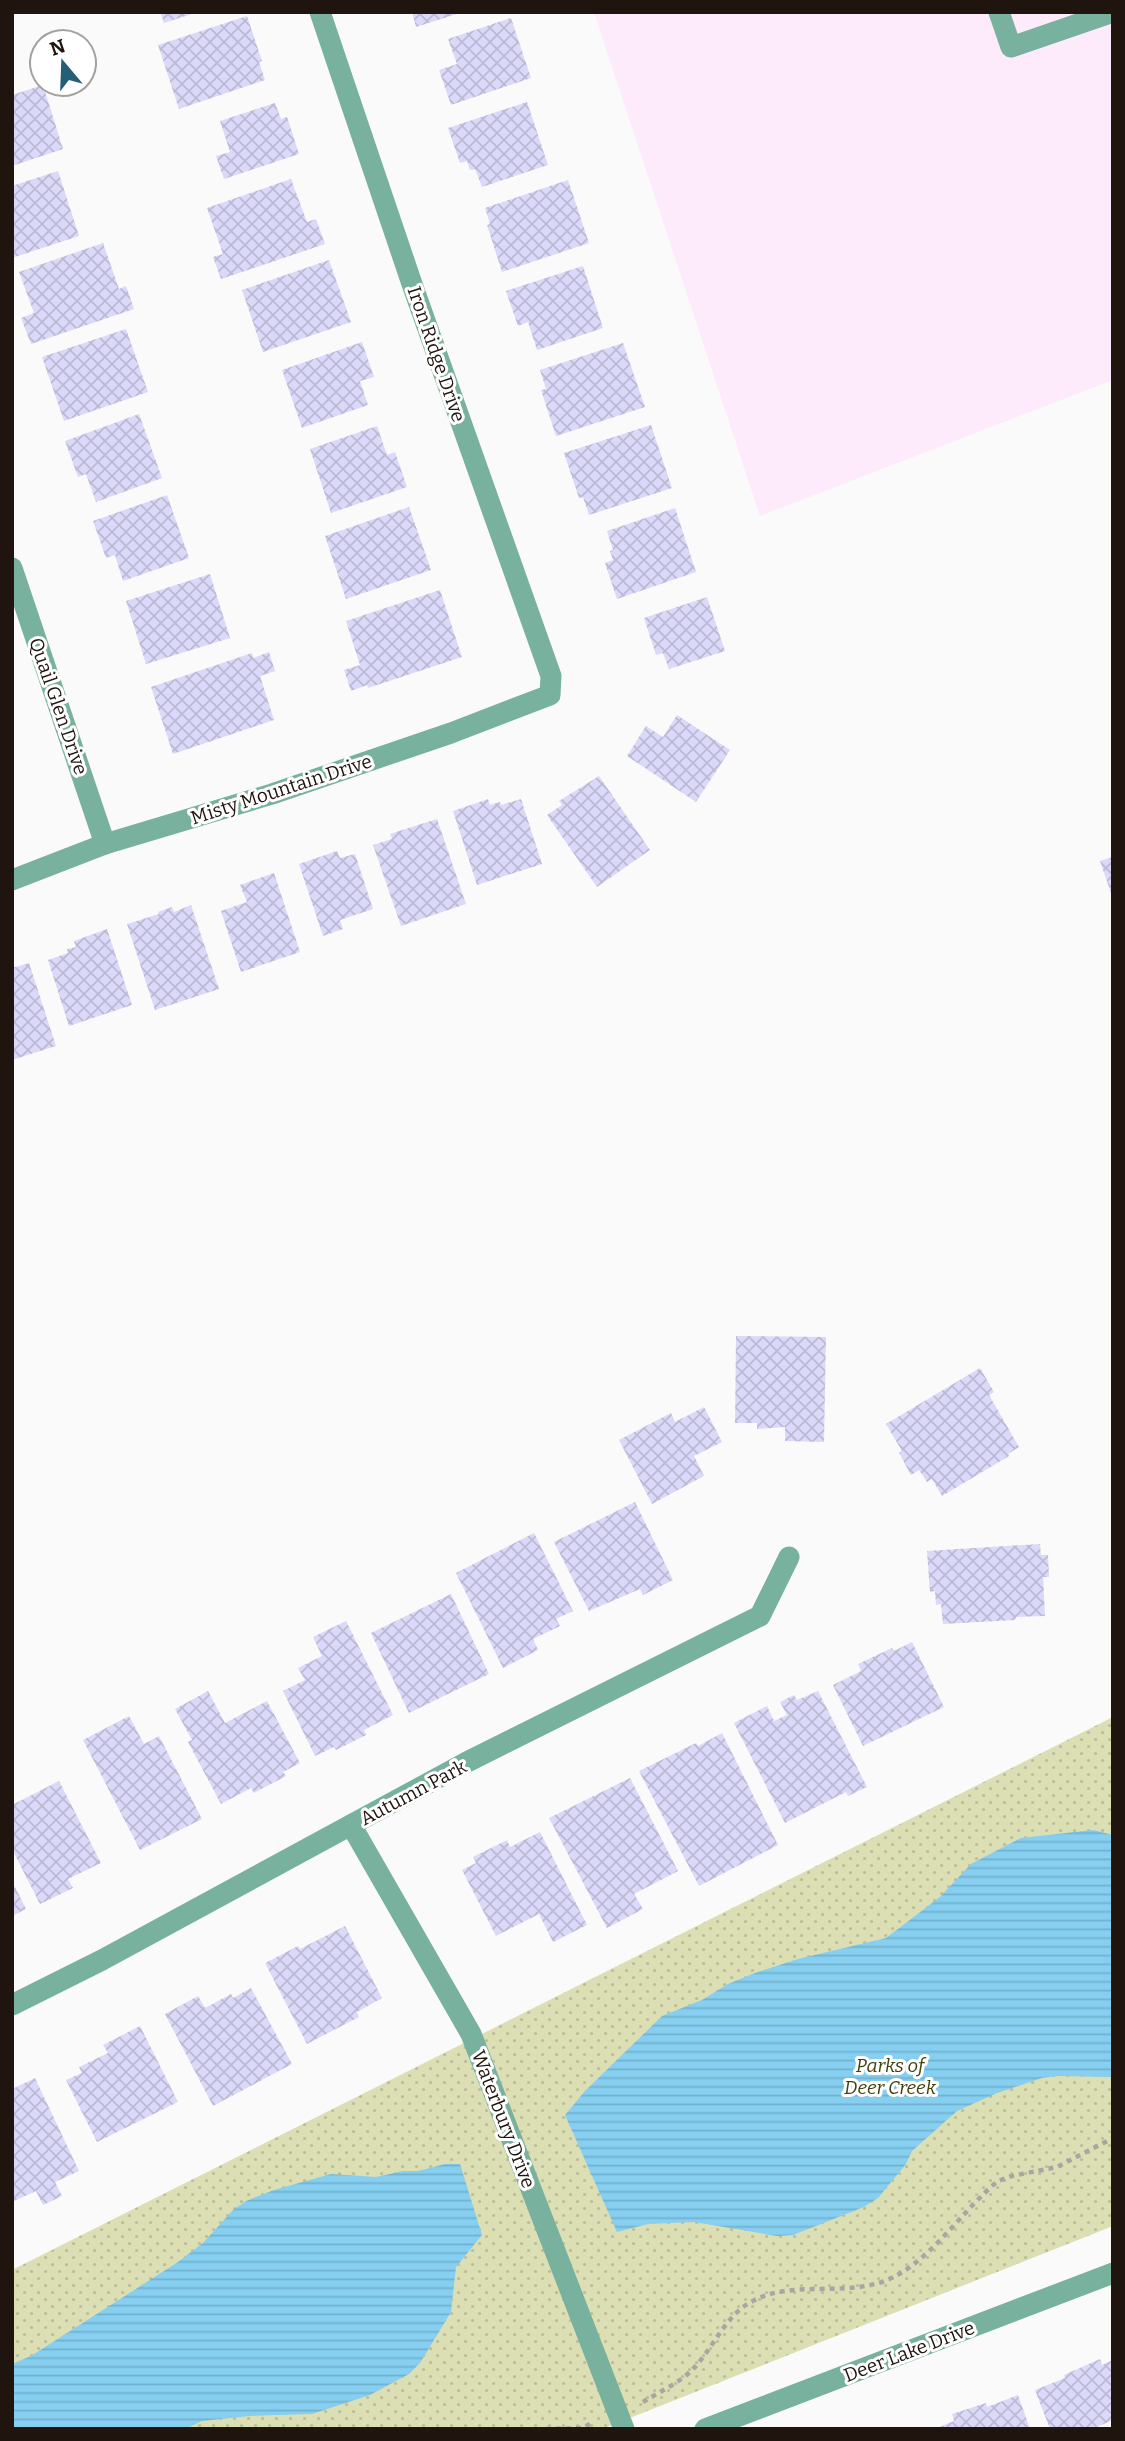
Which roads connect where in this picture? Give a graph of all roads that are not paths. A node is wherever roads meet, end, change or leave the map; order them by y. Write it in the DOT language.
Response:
graph roads {
  1 [pos="320,12"];
  2 [pos="999,12"];
  3 [pos="1113,12"];
  4 [pos="12,568"];
  5 [pos="550,695"];
  6 [pos="105,844"];
  7 [pos="12,880"];
  8 [pos="789,1557"];
  9 [pos="351,1825"];
  10 [pos="12,2005"];
  11 [pos="1113,2273"];
  12 [pos="621,2421"];
  13 [pos="705,2429"];
  1 -- 5 [label="street, Iron Ridge Drive"];
  2 -- 3 [label="street"];
  4 -- 6 [label="street, Quail Glen Drive"];
  5 -- 6 [label="street, Misty Mountain Drive"];
  6 -- 7 [label="street, Misty Mountain Drive"];
  8 -- 9 [label="street, Autumn Park"];
  9 -- 10 [label="street, Autumn Park"];
  9 -- 12 [label="street, Waterbury Drive"];
  11 -- 13 [label="street, Deer Lake Drive"];
}
